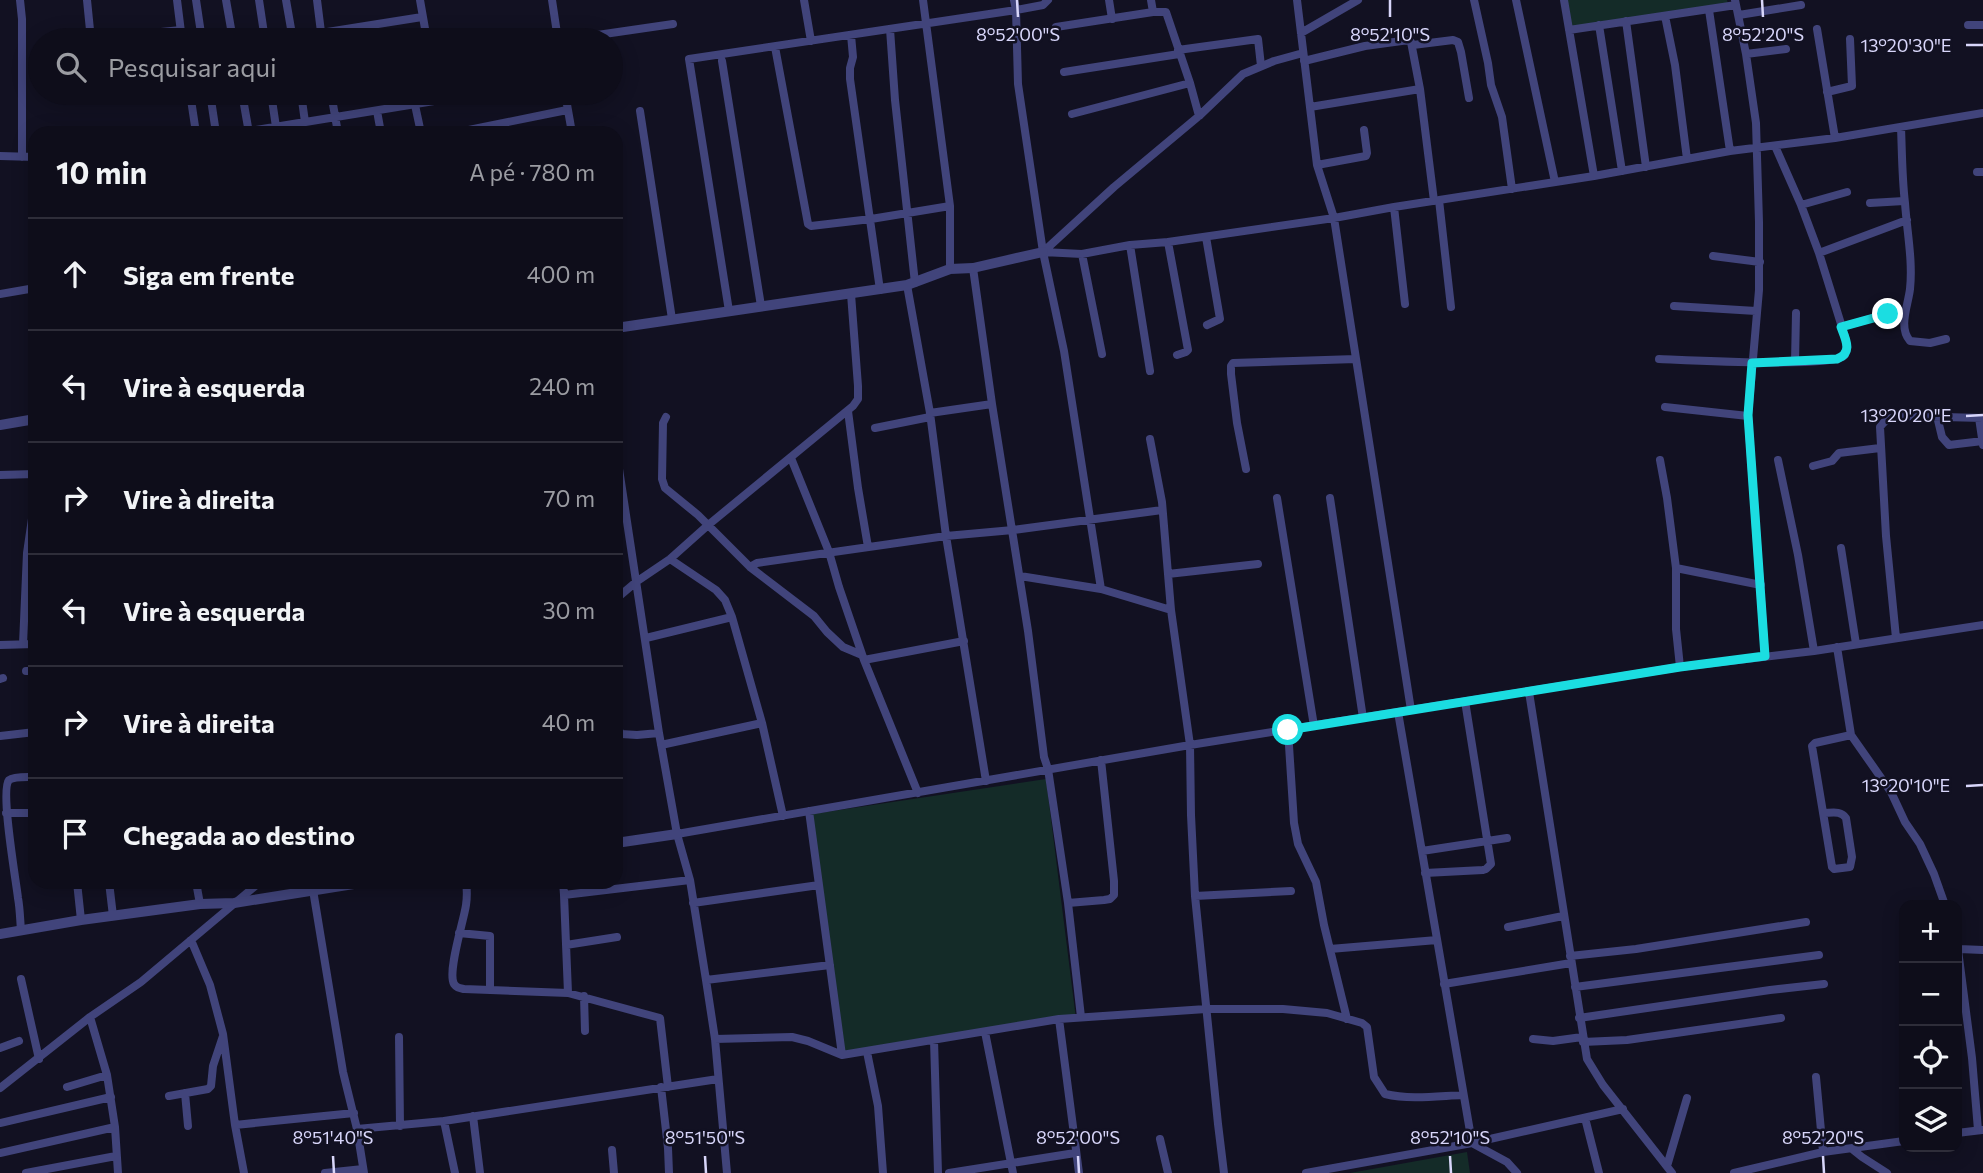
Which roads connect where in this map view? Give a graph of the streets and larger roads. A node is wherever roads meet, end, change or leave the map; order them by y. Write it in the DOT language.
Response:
graph roads {
  1 [pos="20,0"];
  2 [pos="87,0"];
  3 [pos="177,0"];
  4 [pos="196,0"];
  5 [pos="226,0"];
  6 [pos="259,0"];
  7 [pos="286,0"];
  8 [pos="317,0"];
  9 [pos="420,0"];
  10 [pos="552,0"];
  11 [pos="804,0"];
  12 [pos="923,0"];
  13 [pos="1014,0"];
  14 [pos="1048,0"];
  15 [pos="1109,0"];
  16 [pos="1151,0"];
  17 [pos="1297,0"];
  18 [pos="1358,0"];
  19 [pos="1474,0"];
  20 [pos="1516,0"];
  21 [pos="1564,0"];
  22 [pos="1735,2"];
  23 [pos="1801,5"];
  24 [pos="1016,10"];
  25 [pos="1709,10"];
  26 [pos="1153,12"];
  27 [pos="1739,15"];
  28 [pos="1665,16"];
  29 [pos="422,17"];
  30 [pos="1112,19"];
  31 [pos="1626,21"];
  32 [pos="926,23"];
  33 [pos="673,24"];
  34 [pos="1599,25"];
  35 [pos="1968,25"];
  36 [pos="1983,25"];
  37 [pos="1056,27"];
  38 [pos="90,28"];
  39 [pos="181,28"];
  40 [pos="200,28"];
  41 [pos="231,28"];
  42 [pos="263,28"];
  43 [pos="291,28"];
  44 [pos="321,28"];
  45 [pos="367,28"];
  46 [pos="424,28"];
  47 [pos="558,28"];
  48 [pos="890,29"];
  49 [pos="1817,29"];
  50 [pos="1569,30"];
  51 [pos="623,31"];
  52 [pos="1301,33"];
  53 [pos="852,35"];
  54 [pos="1850,39"];
  55 [pos="811,41"];
  56 [pos="1413,45"];
  57 [pos="775,47"];
  58 [pos="1786,49"];
  59 [pos="1179,52"];
  60 [pos="1746,54"];
  61 [pos="1303,57"];
  62 [pos="722,61"];
  63 [pos="1261,66"];
  64 [pos="1064,72"];
  65 [pos="1190,83"];
  66 [pos="1420,89"];
  67 [pos="1827,92"];
  68 [pos="1469,98"];
  69 [pos="192,105"];
  70 [pos="212,105"];
  71 [pos="244,105"];
  72 [pos="273,105"];
  73 [pos="303,105"];
  74 [pos="333,105"];
  75 [pos="415,105"];
  76 [pos="566,105"];
  77 [pos="1310,107"];
  78 [pos="567,110"];
  79 [pos="377,111"];
  80 [pos="640,111"];
  81 [pos="1983,113"];
  82 [pos="1072,114"];
  83 [pos="1199,116"];
  84 [pos="335,118"];
  85 [pos="306,122"];
  86 [pos="195,126"];
  87 [pos="215,126"];
  88 [pos="248,126"];
  89 [pos="276,126"];
  90 [pos="297,126"];
  91 [pos="337,126"];
  92 [pos="380,126"];
  93 [pos="420,126"];
  94 [pos="488,126"];
  95 [pos="570,126"];
  96 [pos="1901,127"];
  97 [pos="1364,130"];
  98 [pos="1835,138"];
  99 [pos="1775,146"];
  100 [pos="1757,149"];
  101 [pos="1730,151"];
  102 [pos="0,156"];
  103 [pos="22,157"];
  104 [pos="28,157"];
  105 [pos="1687,159"];
  106 [pos="1317,164"];
  107 [pos="1646,167"];
  108 [pos="1622,171"];
  109 [pos="1594,176"];
  110 [pos="1555,182"];
  111 [pos="1512,189"];
  112 [pos="1847,191"];
  113 [pos="1437,201"];
  114 [pos="1905,201"];
  115 [pos="1870,204"];
  116 [pos="1801,205"];
  117 [pos="950,206"];
  118 [pos="1394,206"];
  119 [pos="908,214"];
  120 [pos="1334,218"];
  121 [pos="871,219"];
  122 [pos="1907,220"];
  123 [pos="1206,237"];
  124 [pos="1168,242"];
  125 [pos="1130,245"];
  126 [pos="1042,252"];
  127 [pos="1819,253"];
  128 [pos="1082,254"];
  129 [pos="1713,256"];
  130 [pos="1759,262"];
  131 [pos="973,268"];
  132 [pos="950,269"];
  133 [pos="911,284"];
  134 [pos="28,289"];
  135 [pos="880,290"];
  136 [pos="0,294"];
  137 [pos="851,294"];
  138 [pos="1405,304"];
  139 [pos="761,306"];
  140 [pos="1674,306"];
  141 [pos="1451,307"];
  142 [pos="729,311"];
  143 [pos="1756,311"];
  144 [pos="1796,313"];
  145 [pos="1888,314"];
  146 [pos="673,319"];
  147 [pos="1207,325"];
  148 [pos="623,327"];
  149 [pos="1841,327"];
  150 [pos="1946,339"];
  151 [pos="1102,354"];
  152 [pos="1177,355"];
  153 [pos="1356,359"];
  154 [pos="1660,359"];
  155 [pos="1795,362"];
  156 [pos="1752,363"];
  157 [pos="1150,371"];
  158 [pos="992,404"];
  159 [pos="1665,407"];
  160 [pos="848,411"];
  161 [pos="930,415"];
  162 [pos="1748,415"];
  163 [pos="1937,416"];
  164 [pos="666,417"];
  165 [pos="1981,418"];
  166 [pos="28,420"];
  167 [pos="0,424"];
  168 [pos="875,428"];
  169 [pos="1150,439"];
  170 [pos="1983,443"];
  171 [pos="1880,448"];
  172 [pos="791,458"];
  173 [pos="1660,460"];
  174 [pos="1778,460"];
  175 [pos="1813,466"];
  176 [pos="1246,469"];
  177 [pos="28,474"];
  178 [pos="0,475"];
  179 [pos="623,496"];
  180 [pos="1277,498"];
  181 [pos="1330,498"];
  182 [pos="1162,510"];
  183 [pos="1089,520"];
  184 [pos="707,526"];
  185 [pos="1013,530"];
  186 [pos="946,536"];
  187 [pos="868,547"];
  188 [pos="1841,548"];
  189 [pos="829,552"];
  190 [pos="670,559"];
  191 [pos="1258,564"];
  192 [pos="750,567"];
  193 [pos="1676,568"];
  194 [pos="1167,574"];
  195 [pos="1020,576"];
  196 [pos="636,582"];
  197 [pos="28,583"];
  198 [pos="1761,585"];
  199 [pos="1101,589"];
  200 [pos="623,593"];
  201 [pos="1171,610"];
  202 [pos="732,617"];
  203 [pos="1983,625"];
  204 [pos="646,638"];
  205 [pos="1896,638"];
  206 [pos="964,641"];
  207 [pos="23,644"];
  208 [pos="28,644"];
  209 [pos="1856,644"];
  210 [pos="0,645"];
  211 [pos="1837,647"];
  212 [pos="1814,651"];
  213 [pos="1765,656"];
  214 [pos="863,657"];
  215 [pos="1680,667"];
  216 [pos="1529,692"];
  217 [pos="1465,701"];
  218 [pos="1411,710"];
  219 [pos="1398,712"];
  220 [pos="1363,718"];
  221 [pos="762,723"];
  222 [pos="1314,726"];
  223 [pos="1288,730"];
  224 [pos="659,733"];
  225 [pos="28,734"];
  226 [pos="623,734"];
  227 [pos="1851,735"];
  228 [pos="0,736"];
  229 [pos="661,744"];
  230 [pos="1190,745"];
  231 [pos="1101,760"];
  232 [pos="1048,769"];
  233 [pos="28,777"];
  234 [pos="986,781"];
  235 [pos="918,793"];
  236 [pos="809,811"];
  237 [pos="6,813"];
  238 [pos="28,813"];
  239 [pos="1823,813"];
  240 [pos="783,816"];
  241 [pos="677,834"];
  242 [pos="1507,838"];
  243 [pos="1488,841"];
  244 [pos="623,842"];
  245 [pos="1422,851"];
  246 [pos="1425,873"];
  247 [pos="690,880"];
  248 [pos="818,885"];
  249 [pos="623,888"];
  250 [pos="78,889"];
  251 [pos="110,889"];
  252 [pos="197,889"];
  253 [pos="251,889"];
  254 [pos="320,889"];
  255 [pos="467,889"];
  256 [pos="564,889"];
  257 [pos="614,889"];
  258 [pos="313,890"];
  259 [pos="1291,891"];
  260 [pos="564,895"];
  261 [pos="1195,896"];
  262 [pos="1943,900"];
  263 [pos="234,903"];
  264 [pos="693,903"];
  265 [pos="1068,903"];
  266 [pos="200,904"];
  267 [pos="113,916"];
  268 [pos="1563,916"];
  269 [pos="81,920"];
  270 [pos="1806,922"];
  271 [pos="1508,927"];
  272 [pos="21,930"];
  273 [pos="459,933"];
  274 [pos="0,934"];
  275 [pos="617,937"];
  276 [pos="191,940"];
  277 [pos="1437,940"];
  278 [pos="566,945"];
  279 [pos="1962,946"];
  280 [pos="1330,949"];
  281 [pos="1983,950"];
  282 [pos="1819,955"];
  283 [pos="1570,960"];
  284 [pos="1960,963"];
  285 [pos="830,965"];
  286 [pos="21,979"];
  287 [pos="706,980"];
  288 [pos="1824,984"];
  289 [pos="1444,985"];
  290 [pos="1574,987"];
  291 [pos="490,990"];
  292 [pos="568,993"];
  293 [pos="584,996"];
  294 [pos="1206,1009"];
  295 [pos="90,1017"];
  296 [pos="1081,1017"];
  297 [pos="1781,1017"];
  298 [pos="1579,1018"];
  299 [pos="1059,1019"];
  300 [pos="1347,1019"];
  301 [pos="585,1031"];
  302 [pos="985,1032"];
  303 [pos="223,1034"];
  304 [pos="399,1037"];
  305 [pos="715,1039"];
  306 [pos="1533,1039"];
  307 [pos="1583,1039"];
  308 [pos="934,1040"];
  309 [pos="19,1041"];
  310 [pos="0,1048"];
  311 [pos="867,1052"];
  312 [pos="842,1055"];
  313 [pos="38,1059"];
  314 [pos="107,1075"];
  315 [pos="1815,1077"];
  316 [pos="719,1079"];
  317 [pos="67,1087"];
  318 [pos="664,1087"];
  319 [pos="0,1088"];
  320 [pos="186,1093"];
  321 [pos="1463,1095"];
  322 [pos="169,1096"];
  323 [pos="111,1097"];
  324 [pos="1687,1098"];
  325 [pos="1623,1110"];
  326 [pos="354,1113"];
  327 [pos="473,1116"];
  328 [pos="1585,1118"];
  329 [pos="444,1121"];
  330 [pos="0,1123"];
  331 [pos="235,1125"];
  332 [pos="188,1126"];
  333 [pos="400,1126"];
  334 [pos="115,1127"];
  335 [pos="358,1129"];
  336 [pos="1980,1130"];
  337 [pos="1962,1132"];
  338 [pos="1160,1139"];
  339 [pos="1899,1142"];
  340 [pos="1472,1143"];
  341 [pos="1852,1149"];
  342 [pos="612,1150"];
  343 [pos="1823,1152"];
  344 [pos="0,1153"];
  345 [pos="1075,1153"];
  346 [pos="116,1156"];
  347 [pos="1011,1163"];
  348 [pos="1670,1170"];
  349 [pos="363,1171"];
  350 [pos="26,1173"];
  351 [pos="118,1173"];
  352 [pos="244,1173"];
  353 [pos="325,1173"];
  354 [pos="455,1173"];
  355 [pos="480,1173"];
  356 [pos="614,1173"];
  357 [pos="670,1173"];
  358 [pos="727,1173"];
  359 [pos="883,1173"];
  360 [pos="938,1173"];
  361 [pos="948,1173"];
  362 [pos="1013,1173"];
  363 [pos="1079,1173"];
  364 [pos="1168,1173"];
  365 [pos="1224,1173"];
  366 [pos="1306,1173"];
  367 [pos="1517,1173"];
  368 [pos="1599,1173"];
  369 [pos="1734,1173"];
  370 [pos="1887,1173"];
  1 -- 103 [label="street"];
  2 -- 38 [label="street"];
  3 -- 39 [label="street"];
  4 -- 40 [label="street"];
  5 -- 41 [label="street"];
  6 -- 42 [label="street"];
  7 -- 43 [label="street"];
  8 -- 44 [label="street"];
  9 -- 29 [label="street"];
  10 -- 47 [label="street"];
  11 -- 55 [label="street"];
  12 -- 32 [label="street"];
  13 -- 24 [label="street"];
  14 -- 24 [label="street"];
  15 -- 30 [label="street"];
  16 -- 26 [label="street"];
  17 -- 52 [label="street"];
  18 -- 52 [label="street"];
  19 -- 111 [label="street"];
  20 -- 110 [label="street"];
  21 -- 50 [label="street"];
  22 -- 25 [label="street"];
  22 -- 27 [label="street"];
  23 -- 27 [label="street"];
  24 -- 32 [label="street"];
  24 -- 126 [label="street"];
  25 -- 28 [label="street"];
  25 -- 101 [label="street"];
  26 -- 30 [label="street"];
  26 -- 59 [label="street"];
  27 -- 60 [label="street"];
  28 -- 31 [label="street"];
  28 -- 105 [label="street"];
  29 -- 45 [label="street"];
  29 -- 46 [label="street"];
  30 -- 37 [label="street"];
  31 -- 34 [label="street"];
  31 -- 107 [label="street"];
  32 -- 48 [label="street"];
  32 -- 117 [label="street"];
  33 -- 51 [label="street"];
  34 -- 50 [label="street"];
  34 -- 108 [label="street"];
  35 -- 36 [label="street"];
  48 -- 53 [label="street"];
  48 -- 119 [label="street"];
  49 -- 67 [label="street"];
  50 -- 109 [label="street"];
  52 -- 61 [label="street"];
  53 -- 55 [label="street"];
  53 -- 121 [label="street"];
  54 -- 67 [label="street"];
  55 -- 57 [label="street"];
  56 -- 61 [label="street"];
  56 -- 66 [label="street"];
  56 -- 68 [label="street"];
  57 -- 121 [label="street"];
  57 -- 142 [label="street"];
  58 -- 60 [label="street"];
  59 -- 63 [label="street"];
  59 -- 64 [label="street"];
  59 -- 65 [label="street"];
  60 -- 100 [label="street"];
  61 -- 63 [label="street"];
  61 -- 77 [label="street"];
  62 -- 139 [label="street"];
  63 -- 83 [label="street"];
  65 -- 82 [label="street"];
  65 -- 83 [label="street"];
  66 -- 77 [label="street"];
  66 -- 113 [label="street"];
  67 -- 98 [label="street"];
  69 -- 86 [label="street"];
  70 -- 87 [label="street"];
  71 -- 88 [label="street"];
  72 -- 89 [label="street"];
  73 -- 85 [label="street"];
  74 -- 84 [label="street"];
  75 -- 79 [label="street"];
  75 -- 93 [label="street"];
  76 -- 78 [label="street"];
  77 -- 106 [label="street"];
  78 -- 94 [label="street"];
  78 -- 95 [label="street"];
  79 -- 84 [label="street"];
  79 -- 92 [label="street"];
  80 -- 146 [label="street"];
  81 -- 96 [label="street"];
  83 -- 126 [label="street"];
  84 -- 85 [label="street"];
  84 -- 91 [label="street"];
  85 -- 90 [label="street"];
  96 -- 98 [label="street"];
  96 -- 114 [label="street"];
  97 -- 106 [label="street"];
  98 -- 99 [label="street"];
  99 -- 100 [label="street"];
  99 -- 116 [label="street"];
  100 -- 101 [label="street"];
  100 -- 130 [label="street"];
  101 -- 105 [label="street"];
  102 -- 103 [label="street"];
  103 -- 104 [label="street"];
  105 -- 107 [label="street"];
  106 -- 120 [label="street"];
  107 -- 108 [label="street"];
  108 -- 109 [label="street"];
  109 -- 110 [label="street"];
  110 -- 111 [label="street"];
  111 -- 113 [label="street"];
  112 -- 116 [label="street"];
  113 -- 118 [label="street"];
  113 -- 141 [label="street"];
  114 -- 115 [label="street"];
  114 -- 122 [label="street"];
  116 -- 127 [label="street"];
  117 -- 119 [label="street"];
  117 -- 132 [label="street"];
  118 -- 120 [label="street"];
  118 -- 138 [label="street"];
  119 -- 121 [label="street"];
  119 -- 133 [label="street"];
  120 -- 123 [label="street"];
  120 -- 153 [label="street"];
  121 -- 135 [label="street"];
  122 -- 127 [label="street"];
  122 -- 150 [label="street"];
  123 -- 124 [label="street"];
  123 -- 147 [label="street"];
  124 -- 125 [label="street"];
  124 -- 152 [label="street"];
  125 -- 128 [label="street"];
  125 -- 157 [label="street"];
  126 -- 128 [label="street"];
  126 -- 131 [label="street"];
  126 -- 183 [label="street"];
  127 -- 149 [label="street"];
  128 -- 151 [label="street"];
  129 -- 130 [label="street"];
  130 -- 143 [label="street"];
  131 -- 132 [label="street"];
  131 -- 158 [label="street"];
  132 -- 133 [label="street"];
  133 -- 135 [label="street"];
  133 -- 161 [label="street"];
  134 -- 136 [label="street"];
  135 -- 137 [label="street"];
  137 -- 139 [label="street"];
  137 -- 160 [label="street"];
  139 -- 142 [label="street"];
  140 -- 143 [label="street"];
  142 -- 146 [label="street"];
  143 -- 156 [label="street"];
  144 -- 155 [label="street"];
  145 -- 149 [label="street"];
  146 -- 148 [label="street"];
  149 -- 155 [label="street"];
  153 -- 176 [label="street"];
  153 -- 218 [label="street"];
  154 -- 156 [label="street"];
  155 -- 156 [label="street"];
  156 -- 162 [label="street"];
  158 -- 161 [label="street"];
  158 -- 185 [label="street"];
  159 -- 162 [label="street"];
  160 -- 172 [label="street"];
  160 -- 187 [label="street"];
  161 -- 168 [label="street"];
  161 -- 186 [label="street"];
  162 -- 198 [label="street"];
  163 -- 165 [label="street"];
  163 -- 170 [label="street"];
  163 -- 171 [label="street"];
  164 -- 184 [label="street"];
  165 -- 170 [label="street"];
  166 -- 167 [label="street"];
  169 -- 182 [label="street"];
  171 -- 175 [label="street"];
  171 -- 205 [label="street"];
  172 -- 184 [label="street"];
  172 -- 189 [label="street"];
  173 -- 193 [label="street"];
  174 -- 212 [label="street"];
  177 -- 178 [label="street"];
  179 -- 196 [label="street"];
  180 -- 222 [label="street"];
  181 -- 220 [label="street"];
  182 -- 183 [label="street"];
  182 -- 194 [label="street"];
  183 -- 185 [label="street"];
  183 -- 199 [label="street"];
  184 -- 190 [label="street"];
  184 -- 192 [label="street"];
  185 -- 186 [label="street"];
  185 -- 195 [label="street"];
  186 -- 187 [label="street"];
  186 -- 206 [label="street"];
  187 -- 189 [label="street"];
  188 -- 209 [label="street"];
  189 -- 192 [label="street"];
  189 -- 214 [label="street"];
  190 -- 196 [label="street"];
  190 -- 202 [label="street"];
  191 -- 194 [label="street"];
  192 -- 214 [label="street"];
  193 -- 198 [label="street"];
  193 -- 215 [label="street"];
  194 -- 201 [label="street"];
  195 -- 199 [label="street"];
  195 -- 232 [label="street"];
  196 -- 200 [label="street"];
  196 -- 204 [label="street"];
  197 -- 207 [label="street"];
  198 -- 213 [label="street"];
  199 -- 201 [label="street"];
  201 -- 230 [label="street"];
  202 -- 204 [label="street"];
  202 -- 221 [label="street"];
  203 -- 205 [label="street"];
  204 -- 224 [label="street"];
  205 -- 209 [label="street"];
  206 -- 214 [label="street"];
  206 -- 234 [label="street"];
  207 -- 208 [label="street"];
  207 -- 210 [label="street"];
  209 -- 211 [label="street"];
  211 -- 212 [label="street"];
  211 -- 227 [label="street"];
  212 -- 213 [label="street"];
  213 -- 215 [label="street"];
  214 -- 235 [label="street"];
  215 -- 216 [label="street"];
  216 -- 217 [label="street"];
  216 -- 268 [label="street"];
  217 -- 218 [label="street"];
  217 -- 243 [label="street"];
  218 -- 219 [label="street"];
  219 -- 220 [label="street"];
  219 -- 245 [label="street"];
  220 -- 222 [label="street"];
  221 -- 229 [label="street"];
  221 -- 240 [label="street"];
  222 -- 223 [label="street"];
  223 -- 230 [label="street"];
  223 -- 280 [label="street"];
  224 -- 226 [label="street"];
  224 -- 229 [label="street"];
  225 -- 228 [label="street"];
  227 -- 239 [label="street"];
  227 -- 262 [label="street"];
  229 -- 241 [label="street"];
  230 -- 231 [label="street"];
  230 -- 261 [label="street"];
  231 -- 232 [label="street"];
  231 -- 265 [label="street"];
  232 -- 234 [label="street"];
  232 -- 265 [label="street"];
  233 -- 237 [label="street"];
  234 -- 235 [label="street"];
  235 -- 236 [label="street"];
  236 -- 240 [label="street"];
  236 -- 248 [label="street"];
  237 -- 238 [label="street"];
  237 -- 272 [label="street"];
  239 -- 239 [label="street"];
  240 -- 241 [label="street"];
  241 -- 244 [label="street"];
  241 -- 247 [label="street"];
  242 -- 243 [label="street"];
  243 -- 245 [label="street"];
  243 -- 246 [label="street"];
  245 -- 246 [label="street"];
  246 -- 277 [label="street"];
  247 -- 249 [label="street"];
  247 -- 264 [label="street"];
  248 -- 264 [label="street"];
  248 -- 285 [label="street"];
  250 -- 269 [label="street"];
  251 -- 267 [label="street"];
  252 -- 266 [label="street"];
  253 -- 263 [label="street"];
  254 -- 258 [label="street"];
  255 -- 273 [label="street"];
  256 -- 260 [label="street"];
  257 -- 260 [label="street"];
  258 -- 263 [label="street"];
  258 -- 326 [label="street"];
  259 -- 261 [label="street"];
  260 -- 278 [label="street"];
  261 -- 294 [label="street"];
  263 -- 266 [label="street"];
  263 -- 276 [label="street"];
  264 -- 287 [label="street"];
  265 -- 296 [label="street"];
  266 -- 267 [label="street"];
  267 -- 269 [label="street"];
  268 -- 271 [label="street"];
  268 -- 283 [label="street"];
  269 -- 272 [label="street"];
  270 -- 283 [label="street"];
  272 -- 274 [label="street"];
  273 -- 291 [label="street"];
  273 -- 291 [label="street"];
  275 -- 278 [label="street"];
  276 -- 295 [label="street"];
  276 -- 303 [label="street"];
  277 -- 280 [label="street"];
  277 -- 289 [label="street"];
  278 -- 292 [label="street"];
  279 -- 281 [label="street"];
  280 -- 300 [label="street"];
  282 -- 290 [label="street"];
  283 -- 289 [label="street"];
  283 -- 290 [label="street"];
  284 -- 336 [label="street"];
  285 -- 287 [label="street"];
  285 -- 312 [label="street"];
  286 -- 313 [label="street"];
  287 -- 305 [label="street"];
  288 -- 298 [label="street"];
  289 -- 321 [label="street"];
  290 -- 298 [label="street"];
  291 -- 292 [label="street"];
  292 -- 293 [label="street"];
  293 -- 301 [label="street"];
  293 -- 318 [label="street"];
  294 -- 296 [label="street"];
  294 -- 300 [label="street"];
  294 -- 365 [label="street"];
  295 -- 313 [label="street"];
  295 -- 314 [label="street"];
  296 -- 299 [label="street"];
  297 -- 307 [label="street"];
  298 -- 307 [label="street"];
  299 -- 302 [label="street"];
  299 -- 345 [label="street"];
  300 -- 321 [label="street"];
  302 -- 308 [label="street"];
  302 -- 347 [label="street"];
  303 -- 320 [label="street"];
  303 -- 331 [label="street"];
  304 -- 333 [label="street"];
  305 -- 312 [label="street"];
  305 -- 316 [label="street"];
  306 -- 307 [label="street"];
  307 -- 325 [label="street"];
  308 -- 311 [label="street"];
  308 -- 360 [label="street"];
  309 -- 310 [label="street"];
  311 -- 312 [label="street"];
  311 -- 359 [label="street"];
  313 -- 319 [label="street"];
  314 -- 317 [label="street"];
  314 -- 323 [label="street"];
  315 -- 343 [label="street"];
  316 -- 318 [label="street"];
  316 -- 358 [label="street"];
  318 -- 327 [label="street"];
  318 -- 357 [label="street"];
  320 -- 322 [label="street"];
  320 -- 332 [label="street"];
  321 -- 340 [label="street"];
  323 -- 330 [label="street"];
  323 -- 334 [label="street"];
  324 -- 348 [label="street"];
  325 -- 328 [label="street"];
  325 -- 348 [label="street"];
  326 -- 331 [label="street"];
  326 -- 335 [label="street"];
  327 -- 329 [label="street"];
  327 -- 355 [label="street"];
  328 -- 340 [label="street"];
  328 -- 368 [label="street"];
  329 -- 333 [label="street"];
  329 -- 354 [label="street"];
  331 -- 352 [label="street"];
  333 -- 335 [label="street"];
  334 -- 344 [label="street"];
  334 -- 346 [label="street"];
  335 -- 349 [label="street"];
  336 -- 337 [label="street"];
  338 -- 364 [label="street"];
  339 -- 341 [label="street"];
  340 -- 366 [label="street"];
  340 -- 367 [label="street"];
  341 -- 343 [label="street"];
  341 -- 370 [label="street"];
  342 -- 356 [label="street"];
  343 -- 369 [label="street"];
  345 -- 347 [label="street"];
  345 -- 363 [label="street"];
  346 -- 350 [label="street"];
  346 -- 351 [label="street"];
  347 -- 361 [label="street"];
  347 -- 362 [label="street"];
  349 -- 353 [label="street"];
}
